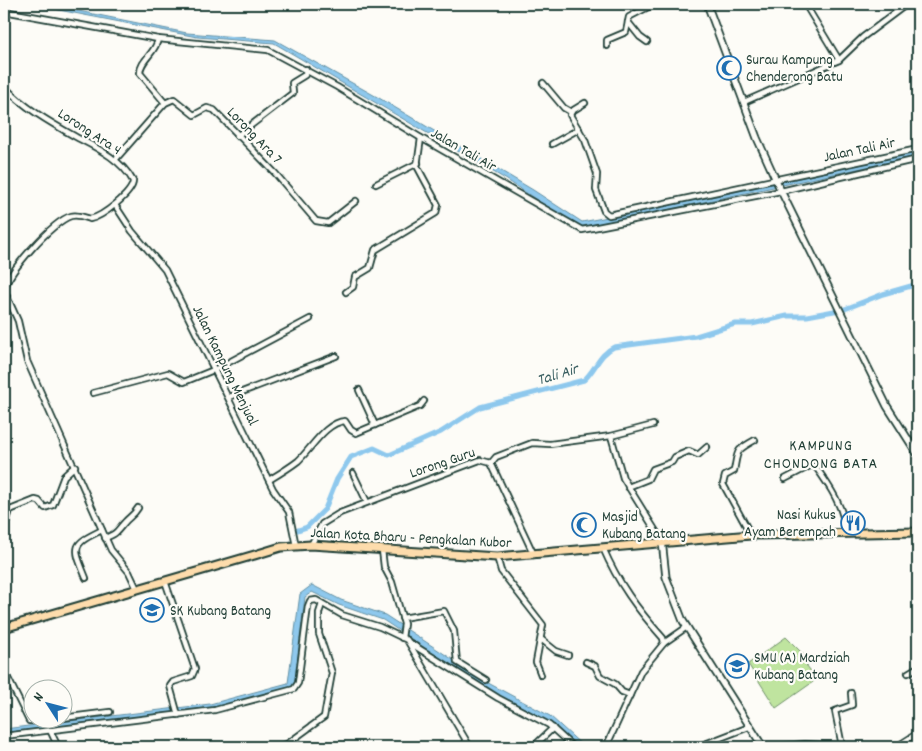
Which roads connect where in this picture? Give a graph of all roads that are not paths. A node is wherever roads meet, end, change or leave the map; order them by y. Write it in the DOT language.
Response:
graph roads {
  1 [pos="654,4"];
  2 [pos="707,4"];
  3 [pos="805,4"];
  4 [pos="907,4"];
  5 [pos="4,10"];
  6 [pos="628,22"];
  7 [pos="158,39"];
  8 [pos="648,42"];
  9 [pos="607,46"];
  10 [pos="839,60"];
  11 [pos="306,69"];
  12 [pos="543,83"];
  13 [pos="4,86"];
  14 [pos="744,102"];
  15 [pos="165,103"];
  16 [pos="585,103"];
  17 [pos="571,112"];
  18 [pos="579,129"];
  19 [pos="237,136"];
  20 [pos="421,138"];
  21 [pos="552,144"];
  22 [pos="918,149"];
  23 [pos="918,159"];
  24 [pos="115,160"];
  25 [pos="418,162"];
  26 [pos="776,179"];
  27 [pos="376,184"];
  28 [pos="780,190"];
  29 [pos="356,201"];
  30 [pos="115,205"];
  31 [pos="4,290"];
  32 [pos="346,292"];
  33 [pos="310,318"];
  34 [pos="336,356"];
  35 [pos="216,369"];
  36 [pos="359,390"];
  37 [pos="93,393"];
  38 [pos="230,398"];
  39 [pos="424,400"];
  40 [pos="375,425"];
  41 [pos="653,425"];
  42 [pos="611,436"];
  43 [pos="755,440"];
  44 [pos="707,447"];
  45 [pos="918,455"];
  46 [pos="491,463"];
  47 [pos="75,466"];
  48 [pos="353,473"];
  49 [pos="785,479"];
  50 [pos="269,480"];
  51 [pos="628,487"];
  52 [pos="367,502"];
  53 [pos="138,508"];
  54 [pos="4,523"];
  55 [pos="102,530"];
  56 [pos="918,532"];
  57 [pos="845,533"];
  58 [pos="751,536"];
  59 [pos="106,538"];
  60 [pos="662,541"];
  61 [pos="311,545"];
  62 [pos="296,546"];
  63 [pos="603,548"];
  64 [pos="382,550"];
  65 [pos="534,555"];
  66 [pos="497,556"];
  67 [pos="86,578"];
  68 [pos="165,581"];
  69 [pos="137,589"];
  70 [pos="322,604"];
  71 [pos="402,618"];
  72 [pos="687,627"];
  73 [pos="4,628"];
  74 [pos="402,636"];
  75 [pos="541,639"];
  76 [pos="409,643"];
  77 [pos="664,643"];
  78 [pos="568,655"];
  79 [pos="586,662"];
  80 [pos="918,667"];
  81 [pos="4,670"];
  82 [pos="908,673"];
  83 [pos="541,675"];
  84 [pos="486,680"];
  85 [pos="851,693"];
  86 [pos="630,695"];
  87 [pos="22,707"];
  88 [pos="110,712"];
  89 [pos="178,714"];
  90 [pos="72,717"];
  91 [pos="749,727"];
  92 [pos="553,728"];
  93 [pos="50,730"];
  94 [pos="918,733"];
  95 [pos="4,736"];
  96 [pos="832,746"];
  97 [pos="842,746"];
  98 [pos="58,747"];
  99 [pos="278,747"];
  100 [pos="470,747"];
  101 [pos="533,747"];
  102 [pos="573,747"];
  103 [pos="606,747"];
  104 [pos="697,747"];
  105 [pos="763,747"];
  106 [pos="774,747"];
  107 [pos="860,747"];
  108 [pos="896,747"];
  1 -- 6 [label="street"];
  2 -- 14 [label="street"];
  3 -- 10 [label="street"];
  4 -- 10 [label="street"];
  5 -- 7 [label="street, Jalan Tali Air"];
  6 -- 8 [label="street"];
  6 -- 9 [label="street"];
  7 -- 11 [label="street, Jalan Tali Air"];
  7 -- 15 [label="street"];
  10 -- 14 [label="street"];
  11 -- 19 [label="street"];
  11 -- 20 [label="street, Jalan Tali Air"];
  12 -- 17 [label="street"];
  13 -- 24 [label="street, Lorong Ara 4"];
  14 -- 26 [label="street"];
  15 -- 19 [label="street, Lorong Ara 7"];
  15 -- 24 [label="street"];
  16 -- 17 [label="street"];
  17 -- 18 [label="street"];
  18 -- 21 [label="street"];
  18 -- 26 [label="street, Jalan Tali Air"];
  19 -- 29 [label="street, Lorong Ara 7"];
  20 -- 25 [label="street"];
  20 -- 28 [label="street, Jalan Tali Air"];
  22 -- 26 [label="street, Jalan Tali Air"];
  23 -- 28 [label="street, Jalan Tali Air"];
  24 -- 30 [label="street, Lorong Ara 4"];
  25 -- 27 [label="street"];
  25 -- 32 [label="street"];
  26 -- 28 [label="street"];
  28 -- 45 [label="street"];
  30 -- 31 [label="street, Lorong Ara 4"];
  30 -- 35 [label="street, Jalan Kampung Menjual"];
  31 -- 47 [label="street"];
  33 -- 35 [label="street"];
  34 -- 38 [label="street"];
  35 -- 37 [label="street"];
  35 -- 38 [label="street, Jalan Kampung Menjual"];
  36 -- 40 [label="street"];
  38 -- 50 [label="street, Jalan Kampung Menjual"];
  39 -- 40 [label="street"];
  40 -- 50 [label="street"];
  41 -- 42 [label="street, Lorong Guru"];
  42 -- 46 [label="street, Lorong Guru"];
  42 -- 51 [label="street"];
  43 -- 58 [label="street"];
  44 -- 51 [label="street"];
  46 -- 52 [label="street, Lorong Guru"];
  46 -- 65 [label="street"];
  47 -- 54 [label="street"];
  47 -- 55 [label="street"];
  48 -- 52 [label="street"];
  49 -- 57 [label="street"];
  50 -- 62 [label="street, Jalan Kampung Menjual"];
  51 -- 60 [label="street"];
  52 -- 61 [label="street, Lorong Guru"];
  53 -- 59 [label="street"];
  55 -- 59 [label="street"];
  55 -- 67 [label="street"];
  56 -- 57 [label="main road, Jalan Kota Bharu - Pengkalan Kubor"];
  57 -- 58 [label="main road, Jalan Kota Bharu - Pengkalan Kubor"];
  58 -- 60 [label="main road, Jalan Kota Bharu - Pengkalan Kubor"];
  59 -- 69 [label="street"];
  60 -- 63 [label="main road, Jalan Kota Bharu - Pengkalan Kubor"];
  60 -- 72 [label="street"];
  61 -- 62 [label="main road, Jalan Kota Bharu - Pengkalan Kubor"];
  61 -- 64 [label="main road, Jalan Kota Bharu - Pengkalan Kubor"];
  62 -- 68 [label="main road, Jalan Kota Bharu - Pengkalan Kubor"];
  63 -- 65 [label="main road, Jalan Kota Bharu - Pengkalan Kubor"];
  63 -- 77 [label="street"];
  64 -- 66 [label="main road, Jalan Kota Bharu - Pengkalan Kubor"];
  64 -- 71 [label="street"];
  65 -- 66 [label="main road, Jalan Kota Bharu - Pengkalan Kubor"];
  66 -- 75 [label="street"];
  68 -- 69 [label="main road, Jalan Kota Bharu - Pengkalan Kubor"];
  68 -- 89 [label="street"];
  69 -- 73 [label="main road, Jalan Kota Bharu - Pengkalan Kubor"];
  70 -- 74 [label="street"];
  70 -- 89 [label="street"];
  70 -- 99 [label="street"];
  71 -- 74 [label="street"];
  71 -- 84 [label="street"];
  72 -- 77 [label="street"];
  72 -- 91 [label="street"];
  74 -- 76 [label="street"];
  75 -- 78 [label="street"];
  75 -- 83 [label="street"];
  76 -- 92 [label="street"];
  76 -- 100 [label="street"];
  77 -- 86 [label="street"];
  79 -- 86 [label="street"];
  80 -- 82 [label="street"];
  81 -- 87 [label="street"];
  85 -- 97 [label="street"];
  86 -- 103 [label="street"];
  88 -- 90 [label="street"];
  89 -- 93 [label="street"];
  91 -- 104 [label="street"];
  91 -- 105 [label="street"];
  92 -- 101 [label="street"];
  92 -- 102 [label="street"];
  93 -- 95 [label="street"];
  93 -- 98 [label="street"];
  94 -- 108 [label="street"];
  96 -- 97 [label="street"];
  96 -- 106 [label="street"];
  97 -- 107 [label="street"];
}
